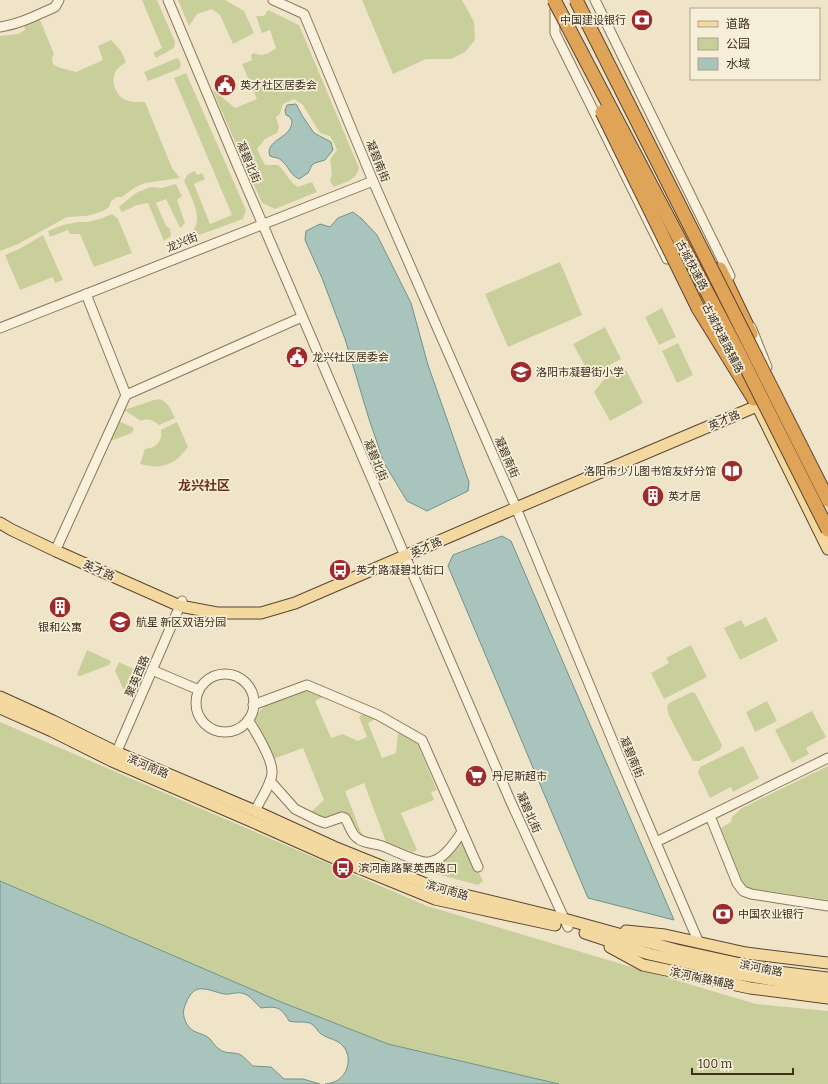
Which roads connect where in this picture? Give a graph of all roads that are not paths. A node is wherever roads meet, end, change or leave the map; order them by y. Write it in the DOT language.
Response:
graph roads {
  1 [pos="59,0"];
  2 [pos="168,0"];
  3 [pos="274,0"];
  4 [pos="577,0"];
  5 [pos="583,0"];
  6 [pos="594,0"];
  7 [pos="554,5"];
  8 [pos="0,27"];
  9 [pos="373,181"];
  10 [pos="262,224"];
  11 [pos="86,294"];
  12 [pos="302,317"];
  13 [pos="0,328"];
  14 [pos="774,383"];
  15 [pos="126,395"];
  16 [pos="756,402"];
  17 [pos="828,488"];
  18 [pos="828,500"];
  19 [pos="515,505"];
  20 [pos="0,518"];
  21 [pos="0,523"];
  22 [pos="828,530"];
  23 [pos="57,547"];
  24 [pos="828,549"];
  25 [pos="404,554"];
  26 [pos="181,603"];
  27 [pos="152,670"];
  28 [pos="199,690"];
  29 [pos="0,697"];
  30 [pos="253,705"];
  31 [pos="0,708"];
  32 [pos="248,720"];
  33 [pos="114,757"];
  34 [pos="828,758"];
  35 [pos="270,780"];
  36 [pos="255,811"];
  37 [pos="710,816"];
  38 [pos="462,832"];
  39 [pos="656,842"];
  40 [pos="478,867"];
  41 [pos="828,906"];
  42 [pos="566,923"];
  43 [pos="588,930"];
  44 [pos="699,943"];
  45 [pos="828,963"];
  46 [pos="828,978"];
  47 [pos="828,988"];
  48 [pos="828,998"];
  1 -- 8 [label="street"];
  2 -- 10 [label="street, 凝碧北街"];
  3 -- 9 [label="street, 凝碧南街"];
  4 -- 14 [label="highway, bridge"];
  4 -- 18 [label="highway, 古城快速路, bridge"];
  5 -- 14 [label="main road"];
  6 -- 14 [label="street"];
  7 -- 16 [label="main road, 古城快速路辅路"];
  7 -- 16 [label="highway, bridge"];
  7 -- 22 [label="highway, 古城快速路, bridge"];
  9 -- 10 [label="street, 龙兴街"];
  9 -- 19 [label="street, 凝碧南街"];
  10 -- 11 [label="street, 龙兴街"];
  10 -- 12 [label="street, 凝碧北街"];
  11 -- 13 [label="street, 龙兴街"];
  11 -- 15 [label="street"];
  12 -- 15 [label="street"];
  12 -- 25 [label="street, 凝碧北街"];
  14 -- 16 [label="main road, 英才路"];
  14 -- 17 [label="main road"];
  15 -- 23 [label="street"];
  16 -- 19 [label="main road, 英才路"];
  16 -- 24 [label="main road, 古城快速路辅路"];
  19 -- 25 [label="main road, 英才路"];
  19 -- 39 [label="street, 凝碧南街"];
  20 -- 23 [label="main road, 英才路"];
  21 -- 26 [label="main road, 英才路"];
  23 -- 26 [label="main road, 英才路"];
  25 -- 26 [label="main road, 英才路"];
  25 -- 42 [label="street, 凝碧北街"];
  26 -- 27 [label="street, 聚英西路"];
  27 -- 28 [label="street"];
  27 -- 33 [label="street, 聚英西路"];
  28 -- 30 [label="street"];
  28 -- 32 [label="street"];
  29 -- 33 [label="main road, 滨河南路"];
  30 -- 32 [label="street"];
  30 -- 38 [label="street"];
  31 -- 33 [label="main road, 滨河南路"];
  32 -- 35 [label="street"];
  33 -- 36 [label="main road, 滨河南路"];
  33 -- 42 [label="main road, 滨河南路"];
  34 -- 37 [label="street"];
  35 -- 36 [label="street"];
  35 -- 38 [label="street"];
  36 -- 42 [label="main road, 滨河南路"];
  37 -- 39 [label="street"];
  37 -- 41 [label="street"];
  38 -- 40 [label="street"];
  39 -- 44 [label="street, 凝碧南街"];
  42 -- 43 [label="main road, 滨河南路"];
  43 -- 44 [label="main road"];
  43 -- 46 [label="main road, 滨河南路"];
  43 -- 47 [label="main road, 滨河南路"];
  43 -- 48 [label="main road, 滨河南路辅路"];
  44 -- 45 [label="main road"];
}
